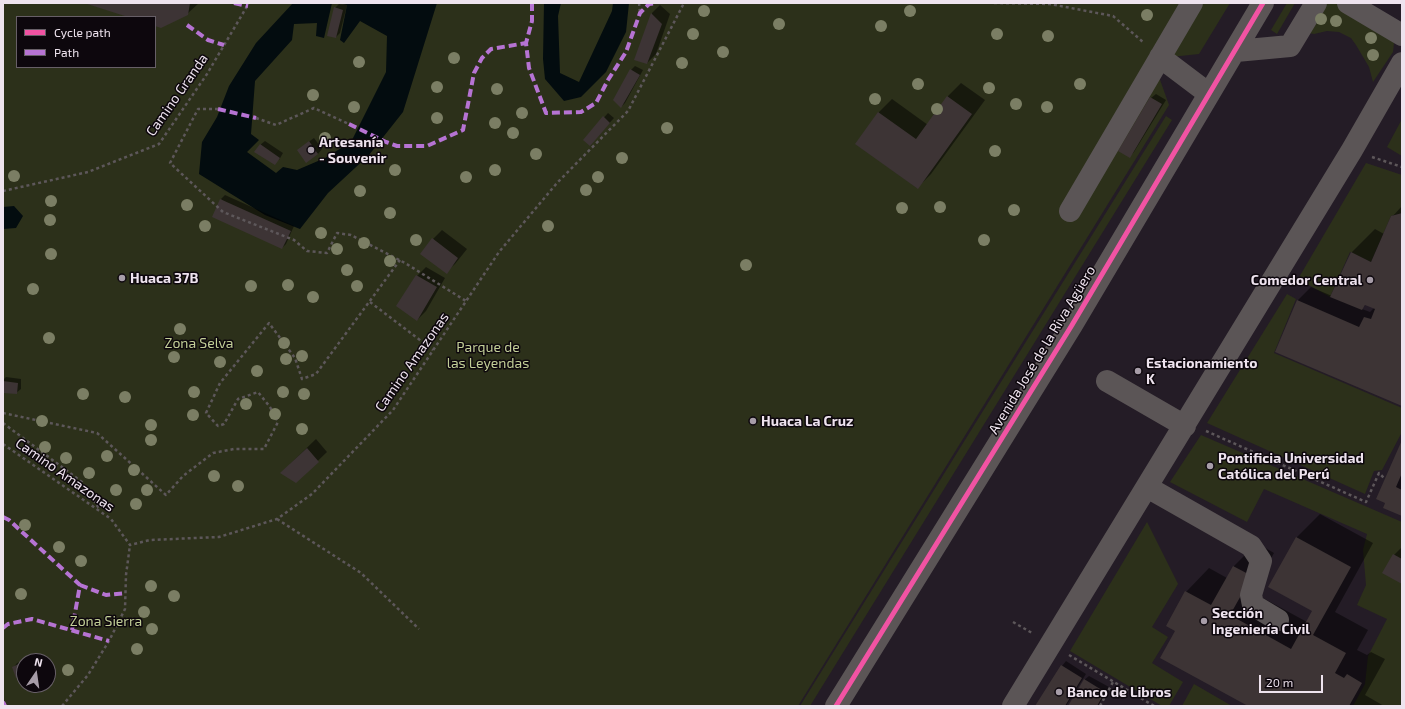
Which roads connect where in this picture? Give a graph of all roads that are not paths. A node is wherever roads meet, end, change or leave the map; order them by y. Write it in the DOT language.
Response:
graph roads {
  1 [pos="1192,3"];
  2 [pos="1263,3"];
  3 [pos="1316,3"];
  4 [pos="1348,3"];
  5 [pos="1402,35"];
  6 [pos="1236,51"];
  7 [pos="1160,57"];
  8 [pos="1402,63"];
  9 [pos="1210,94"];
  10 [pos="1070,211"];
  11 [pos="1107,381"];
  12 [pos="1184,426"];
  13 [pos="1147,487"];
  14 [pos="1278,620"];
  15 [pos="836,706"];
  16 [pos="1013,706"];
  1 -- 7 [label="street"];
  2 -- 6 [label="street, Avenida José de la Riva Agüero"];
  3 -- 6 [label="street"];
  4 -- 5 [label="street"];
  6 -- 9 [label="street, Avenida José de la Riva Agüero"];
  7 -- 9 [label="street"];
  7 -- 10 [label="street"];
  8 -- 12 [label="street"];
  9 -- 15 [label="street, Avenida José de la Riva Agüero"];
  11 -- 12 [label="street"];
  12 -- 13 [label="street"];
  13 -- 14 [label="street"];
  13 -- 16 [label="street"];
}
